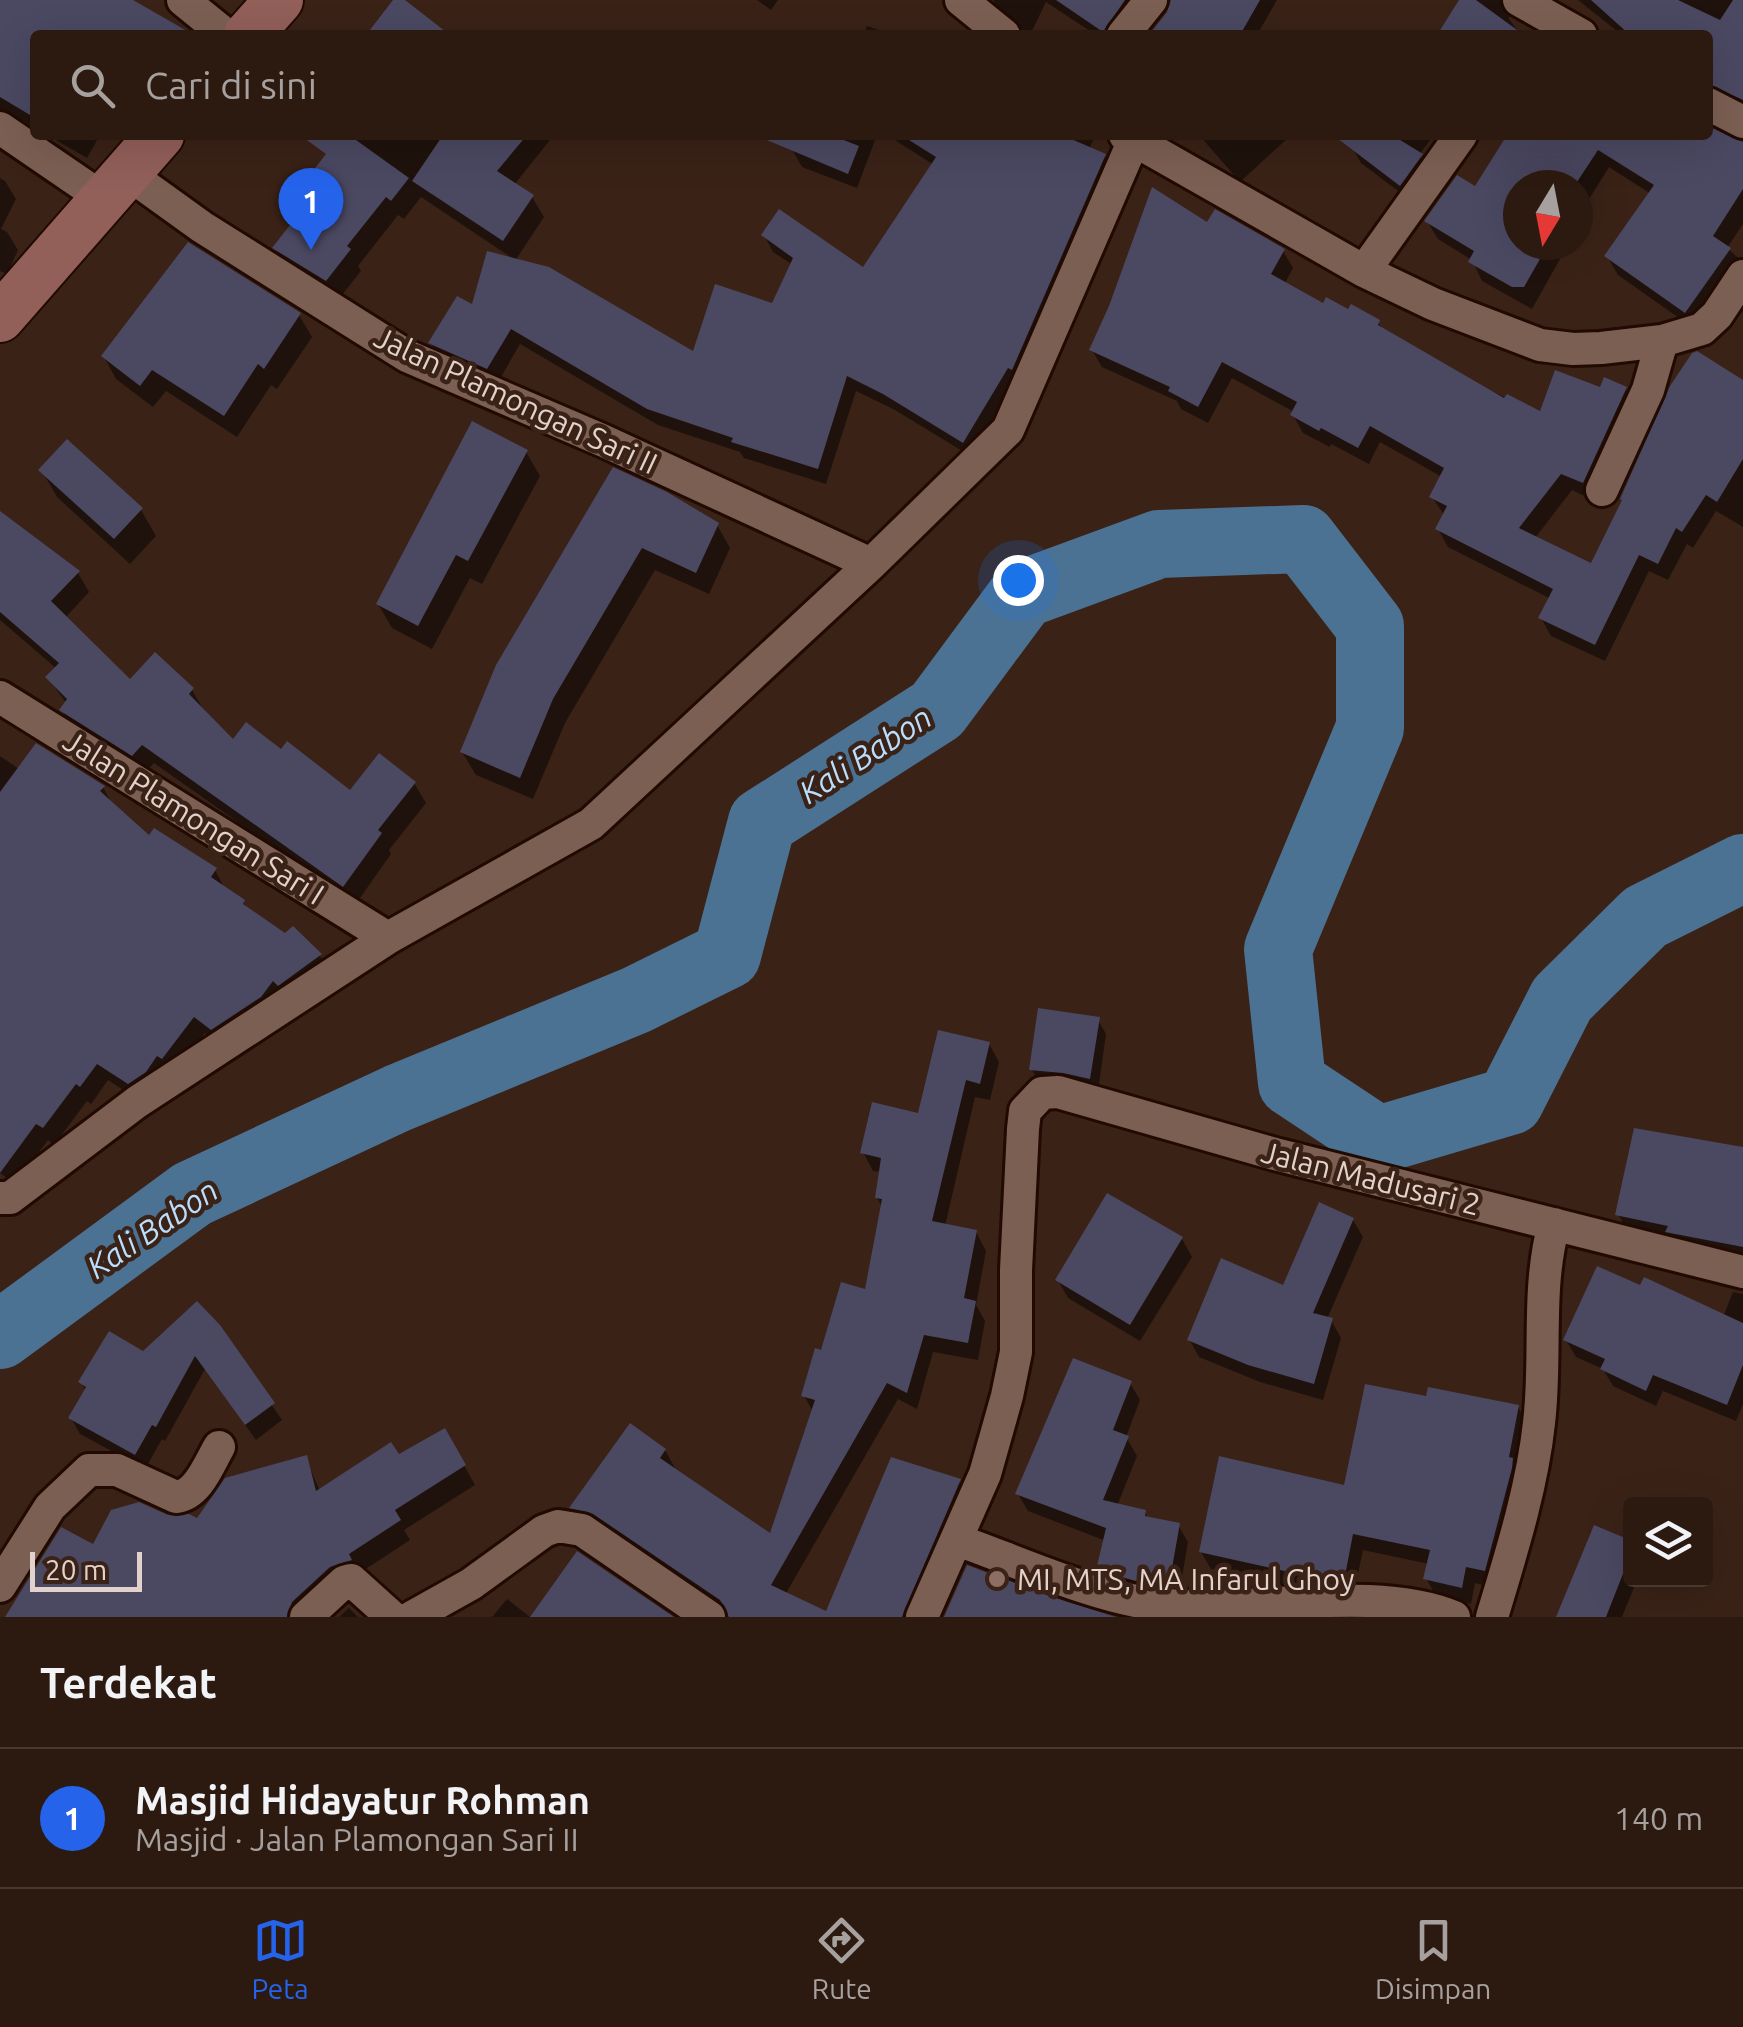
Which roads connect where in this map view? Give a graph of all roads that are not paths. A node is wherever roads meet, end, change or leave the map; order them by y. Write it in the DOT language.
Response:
graph roads {
  1 [pos="183,0"];
  2 [pos="279,0"];
  3 [pos="961,0"];
  4 [pos="1151,0"];
  5 [pos="1519,0"];
  6 [pos="220,30"];
  7 [pos="252,30"];
  8 [pos="998,30"];
  9 [pos="1128,30"];
  10 [pos="1572,30"];
  11 [pos="1713,107"];
  12 [pos="1743,122"];
  13 [pos="0,128"];
  14 [pos="156,140"];
  15 [pos="1128,140"];
  16 [pos="1133,140"];
  17 [pos="1457,140"];
  18 [pos="116,186"];
  19 [pos="1364,271"];
  20 [pos="1743,276"];
  21 [pos="0,318"];
  22 [pos="1662,341"];
  23 [pos="1602,490"];
  24 [pos="871,564"];
  25 [pos="0,698"];
  26 [pos="388,938"];
  27 [pos="0,1198"];
  28 [pos="1554,1224"];
  29 [pos="1743,1272"];
  30 [pos="220,1447"];
  31 [pos="957,1540"];
  32 [pos="0,1586"];
  33 [pos="1137,1609"];
  34 [pos="306,1617"];
  35 [pos="392,1617"];
  36 [pos="412,1617"];
  37 [pos="708,1617"];
  38 [pos="922,1617"];
  39 [pos="1454,1617"];
  40 [pos="1492,1617"];
  1 -- 6 [label="street"];
  2 -- 7 [label="main road"];
  3 -- 8 [label="street"];
  4 -- 9 [label="street"];
  5 -- 10 [label="street"];
  11 -- 12 [label="street"];
  13 -- 18 [label="street, Jalan Plamongan Sari II"];
  14 -- 18 [label="main road"];
  15 -- 24 [label="street"];
  16 -- 19 [label="street"];
  17 -- 19 [label="street"];
  18 -- 21 [label="main road"];
  18 -- 24 [label="street, Jalan Plamongan Sari II"];
  19 -- 22 [label="street"];
  20 -- 22 [label="street"];
  22 -- 23 [label="street"];
  24 -- 26 [label="street"];
  25 -- 26 [label="street, Jalan Plamongan Sari I"];
  26 -- 27 [label="street"];
  28 -- 29 [label="street, Jalan Madusari 2"];
  28 -- 31 [label="street, Jalan Madusari 2"];
  28 -- 40 [label="street"];
  30 -- 32 [label="street"];
  31 -- 33 [label="street"];
  31 -- 38 [label="street"];
  33 -- 39 [label="street"];
  34 -- 35 [label="street"];
  36 -- 37 [label="street"];
}
